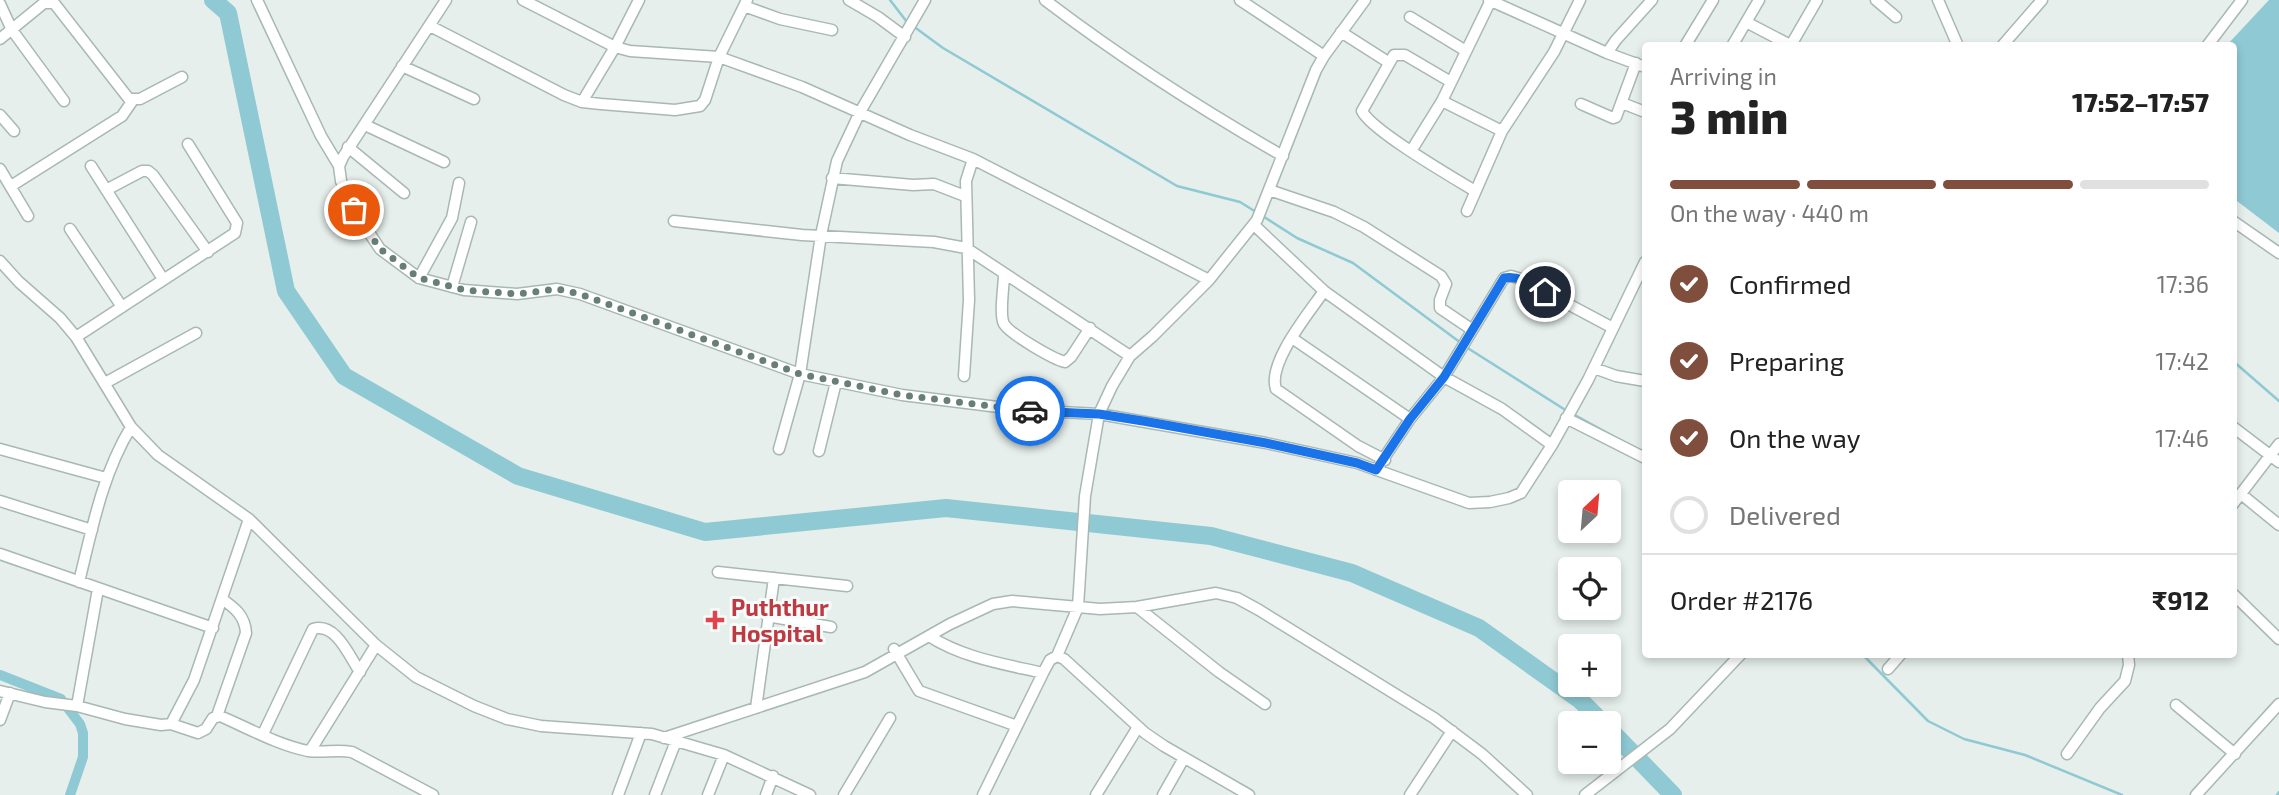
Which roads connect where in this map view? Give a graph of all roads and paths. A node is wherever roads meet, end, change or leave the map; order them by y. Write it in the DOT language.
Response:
graph roads {
  1 [pos="257,0"];
  2 [pos="446,0"];
  3 [pos="523,0"];
  4 [pos="639,0"];
  5 [pos="849,0"];
  6 [pos="925,0"];
  7 [pos="1045,0"];
  8 [pos="1240,0"];
  9 [pos="1365,0"];
  10 [pos="1490,0"];
  11 [pos="1580,0"];
  12 [pos="1652,0"];
  13 [pos="1713,0"];
  14 [pos="1759,0"];
  15 [pos="1817,0"];
  16 [pos="1876,0"];
  17 [pos="1938,0"];
  18 [pos="2042,0"];
  19 [pos="2242,0"];
  20 [pos="746,3"];
  21 [pos="0,4"];
  22 [pos="1410,17"];
  23 [pos="1896,17"];
  24 [pos="1746,22"];
  25 [pos="430,26"];
  26 [pos="12,30"];
  27 [pos="832,30"];
  28 [pos="1341,32"];
  29 [pos="1562,33"];
  30 [pos="907,34"];
  31 [pos="0,39"];
  32 [pos="1687,42"];
  33 [pos="1734,42"];
  34 [pos="1785,42"];
  35 [pos="1793,42"];
  36 [pos="1956,42"];
  37 [pos="2005,42"];
  38 [pos="2210,42"];
  39 [pos="615,47"];
  40 [pos="1466,51"];
  41 [pos="1607,53"];
  42 [pos="1324,56"];
  43 [pos="719,57"];
  44 [pos="1388,62"];
  45 [pos="1640,65"];
  46 [pos="402,66"];
  47 [pos="182,77"];
  48 [pos="1451,82"];
  49 [pos="474,99"];
  50 [pos="133,100"];
  51 [pos="64,101"];
  52 [pos="582,102"];
  53 [pos="1442,102"];
  54 [pos="1622,103"];
  55 [pos="1581,104"];
  56 [pos="1642,111"];
  57 [pos="860,112"];
  58 [pos="0,115"];
  59 [pos="365,125"];
  60 [pos="14,131"];
  61 [pos="1502,131"];
  62 [pos="188,144"];
  63 [pos="348,147"];
  64 [pos="1411,151"];
  65 [pos="1283,156"];
  66 [pos="973,159"];
  67 [pos="444,162"];
  68 [pos="91,166"];
  69 [pos="339,166"];
  70 [pos="0,169"];
  71 [pos="832,177"];
  72 [pos="459,183"];
  73 [pos="11,186"];
  74 [pos="106,190"];
  75 [pos="1475,191"];
  76 [pos="404,193"];
  77 [pos="1268,194"];
  78 [pos="965,197"];
  79 [pos="1467,211"];
  80 [pos="28,216"];
  81 [pos="674,221"];
  82 [pos="471,222"];
  83 [pos="1256,223"];
  84 [pos="2237,224"];
  85 [pos="70,229"];
  86 [pos="821,235"];
  87 [pos="966,248"];
  88 [pos="208,252"];
  89 [pos="2279,253"];
  90 [pos="0,261"];
  91 [pos="1642,270"];
  92 [pos="1004,274"];
  93 [pos="419,278"];
  94 [pos="163,279"];
  95 [pos="1209,280"];
  96 [pos="453,287"];
  97 [pos="1324,291"];
  98 [pos="122,307"];
  99 [pos="1090,328"];
  100 [pos="1613,328"];
  101 [pos="196,332"];
  102 [pos="1470,332"];
  103 [pos="76,337"];
  104 [pos="1292,338"];
  105 [pos="1130,356"];
  106 [pos="1594,368"];
  107 [pos="800,374"];
  108 [pos="964,376"];
  109 [pos="1444,377"];
  110 [pos="836,382"];
  111 [pos="1642,382"];
  112 [pos="105,383"];
  113 [pos="1099,414"];
  114 [pos="1410,419"];
  115 [pos="1565,420"];
  116 [pos="131,427"];
  117 [pos="2237,430"];
  118 [pos="2279,444"];
  119 [pos="1552,445"];
  120 [pos="0,449"];
  121 [pos="779,449"];
  122 [pos="820,451"];
  123 [pos="1642,457"];
  124 [pos="2275,459"];
  125 [pos="1385,460"];
  126 [pos="1376,470"];
  127 [pos="106,478"];
  128 [pos="2241,494"];
  129 [pos="2237,499"];
  130 [pos="0,501"];
  131 [pos="249,519"];
  132 [pos="2279,525"];
  133 [pos="92,530"];
  134 [pos="0,554"];
  135 [pos="718,572"];
  136 [pos="774,578"];
  137 [pos="79,582"];
  138 [pos="847,586"];
  139 [pos="98,589"];
  140 [pos="222,598"];
  141 [pos="2237,598"];
  142 [pos="1078,607"];
  143 [pos="1137,607"];
  144 [pos="767,616"];
  145 [pos="831,627"];
  146 [pos="214,628"];
  147 [pos="929,636"];
  148 [pos="2279,639"];
  149 [pos="376,645"];
  150 [pos="896,652"];
  151 [pos="1057,656"];
  152 [pos="1737,658"];
  153 [pos="1897,658"];
  154 [pos="2128,658"];
  155 [pos="1888,668"];
  156 [pos="360,672"];
  157 [pos="1043,673"];
  158 [pos="5,692"];
  159 [pos="1265,704"];
  160 [pos="2279,704"];
  161 [pos="2176,705"];
  162 [pos="69,706"];
  163 [pos="757,708"];
  164 [pos="217,716"];
  165 [pos="890,718"];
  166 [pos="0,720"];
  167 [pos="171,724"];
  168 [pos="1017,726"];
  169 [pos="1139,727"];
  170 [pos="1452,731"];
  171 [pos="641,733"];
  172 [pos="262,734"];
  173 [pos="664,738"];
  174 [pos="676,741"];
  175 [pos="310,751"];
  176 [pos="2067,754"];
  177 [pos="2235,754"];
  178 [pos="724,755"];
  179 [pos="1184,758"];
  180 [pos="773,776"];
  181 [pos="433,795"];
  182 [pos="618,795"];
  183 [pos="655,795"];
  184 [pos="708,795"];
  185 [pos="766,795"];
  186 [pos="810,795"];
  187 [pos="844,795"];
  188 [pos="983,795"];
  189 [pos="1096,795"];
  190 [pos="1163,795"];
  191 [pos="1249,795"];
  192 [pos="1410,795"];
  193 [pos="1527,795"];
  194 [pos="1585,795"];
  195 [pos="2196,795"];
  1 -- 69 [label="street"];
  2 -- 25 [label="street"];
  3 -- 39 [label="street"];
  4 -- 39 [label="street"];
  5 -- 30 [label="street"];
  6 -- 30 [label="street"];
  7 -- 65 [label="street"];
  8 -- 42 [label="street"];
  9 -- 28 [label="street"];
  10 -- 29 [label="street"];
  10 -- 40 [label="street"];
  11 -- 29 [label="street"];
  12 -- 41 [label="street"];
  13 -- 32 [label="street"];
  14 -- 24 [label="street"];
  15 -- 35 [label="street"];
  16 -- 23 [label="street"];
  17 -- 36 [label="street"];
  18 -- 37 [label="street"];
  19 -- 38 [label="street"];
  20 -- 27 [label="street"];
  20 -- 43 [label="street"];
  21 -- 26 [label="street"];
  22 -- 40 [label="street"];
  24 -- 33 [label="street"];
  24 -- 34 [label="street"];
  25 -- 46 [label="street"];
  25 -- 52 [label="street"];
  26 -- 31 [label="street"];
  26 -- 50 [label="street"];
  26 -- 51 [label="street"];
  28 -- 42 [label="street"];
  28 -- 44 [label="street"];
  29 -- 41 [label="street"];
  29 -- 61 [label="street"];
  30 -- 57 [label="street"];
  39 -- 43 [label="street"];
  39 -- 52 [label="street"];
  40 -- 48 [label="street"];
  41 -- 45 [label="street"];
  42 -- 65 [label="street"];
  43 -- 52 [label="street"];
  43 -- 57 [label="street"];
  44 -- 48 [label="street"];
  44 -- 64 [label="street"];
  45 -- 54 [label="street"];
  46 -- 49 [label="street"];
  46 -- 59 [label="street"];
  47 -- 50 [label="street"];
  48 -- 53 [label="street"];
  50 -- 73 [label="street"];
  53 -- 61 [label="street"];
  53 -- 64 [label="street"];
  54 -- 55 [label="street"];
  54 -- 56 [label="street"];
  57 -- 66 [label="street"];
  57 -- 71 [label="street"];
  58 -- 60 [label="street"];
  59 -- 63 [label="street"];
  59 -- 67 [label="street"];
  61 -- 75 [label="street"];
  62 -- 88 [label="street"];
  63 -- 69 [label="street"];
  63 -- 76 [label="street"];
  64 -- 75 [label="street"];
  65 -- 77 [label="street"];
  66 -- 78 [label="street"];
  66 -- 95 [label="street"];
  68 -- 74 [label="street"];
  69 -- 93 [label="street"];
  70 -- 73 [label="street"];
  71 -- 78 [label="street"];
  71 -- 86 [label="street"];
  72 -- 93 [label="street"];
  73 -- 80 [label="street"];
  74 -- 88 [label="street"];
  74 -- 94 [label="street"];
  75 -- 79 [label="street"];
  77 -- 83 [label="street"];
  77 -- 102 [label="street"];
  78 -- 87 [label="street"];
  81 -- 86 [label="street"];
  82 -- 96 [label="street"];
  83 -- 95 [label="street"];
  83 -- 97 [label="street"];
  84 -- 89 [label="street"];
  85 -- 98 [label="street"];
  86 -- 87 [label="street"];
  86 -- 107 [label="street"];
  87 -- 92 [label="street"];
  87 -- 108 [label="street"];
  88 -- 94 [label="street"];
  90 -- 103 [label="street"];
  91 -- 100 [label="street"];
  92 -- 99 [label="street"];
  92 -- 99 [label="street"];
  93 -- 96 [label="street"];
  94 -- 98 [label="street"];
  95 -- 105 [label="street"];
  96 -- 107 [label="street"];
  97 -- 104 [label="street"];
  97 -- 109 [label="street"];
  98 -- 103 [label="street"];
  99 -- 105 [label="street"];
  100 -- 102 [label="street"];
  100 -- 106 [label="street"];
  101 -- 112 [label="street"];
  102 -- 109 [label="street"];
  103 -- 112 [label="street"];
  104 -- 114 [label="street"];
  104 -- 125 [label="street"];
  105 -- 113 [label="street"];
  106 -- 111 [label="street"];
  106 -- 115 [label="street"];
  107 -- 110 [label="street"];
  107 -- 121 [label="street"];
  109 -- 114 [label="street"];
  109 -- 119 [label="street"];
  110 -- 113 [label="street"];
  110 -- 122 [label="street"];
  112 -- 116 [label="street"];
  113 -- 126 [label="street"];
  113 -- 142 [label="street"];
  114 -- 125 [label="street"];
  115 -- 119 [label="street"];
  115 -- 123 [label="street"];
  116 -- 127 [label="street"];
  116 -- 131 [label="street"];
  117 -- 124 [label="street"];
  118 -- 124 [label="street"];
  119 -- 126 [label="street"];
  120 -- 127 [label="street"];
  124 -- 128 [label="street"];
  125 -- 126 [label="street"];
  127 -- 133 [label="street"];
  128 -- 129 [label="street"];
  128 -- 132 [label="street"];
  130 -- 133 [label="street"];
  131 -- 140 [label="street"];
  131 -- 149 [label="street"];
  133 -- 137 [label="street"];
  134 -- 137 [label="street"];
  135 -- 136 [label="street"];
  136 -- 138 [label="street"];
  136 -- 144 [label="street"];
  137 -- 139 [label="street"];
  139 -- 146 [label="street"];
  139 -- 162 [label="street"];
  140 -- 146 [label="street"];
  140 -- 164 [label="street"];
  141 -- 148 [label="street"];
  142 -- 143 [label="street"];
  142 -- 147 [label="street"];
  142 -- 151 [label="street"];
  143 -- 159 [label="street"];
  143 -- 170 [label="street"];
  144 -- 145 [label="street"];
  144 -- 163 [label="street"];
  146 -- 167 [label="street"];
  147 -- 150 [label="street"];
  147 -- 157 [label="street"];
  149 -- 156 [label="street"];
  149 -- 171 [label="street"];
  150 -- 163 [label="street"];
  150 -- 168 [label="street"];
  151 -- 157 [label="street"];
  151 -- 169 [label="street"];
  152 -- 194 [label="street"];
  153 -- 155 [label="street"];
  154 -- 176 [label="street"];
  156 -- 172 [label="street"];
  156 -- 175 [label="street"];
  157 -- 168 [label="street"];
  158 -- 162 [label="street"];
  158 -- 166 [label="street"];
  160 -- 177 [label="street"];
  161 -- 177 [label="street"];
  162 -- 167 [label="street"];
  163 -- 173 [label="street"];
  164 -- 167 [label="street"];
  164 -- 172 [label="street"];
  165 -- 187 [label="street"];
  168 -- 188 [label="street"];
  169 -- 179 [label="street"];
  169 -- 189 [label="street"];
  170 -- 192 [label="street"];
  170 -- 193 [label="street"];
  171 -- 173 [label="street"];
  171 -- 182 [label="street"];
  172 -- 175 [label="street"];
  173 -- 174 [label="street"];
  174 -- 178 [label="street"];
  174 -- 183 [label="street"];
  175 -- 181 [label="street"];
  177 -- 195 [label="street"];
  178 -- 180 [label="street"];
  178 -- 184 [label="street"];
  179 -- 190 [label="street"];
  179 -- 191 [label="street"];
  180 -- 185 [label="street"];
  180 -- 186 [label="street"];
}
